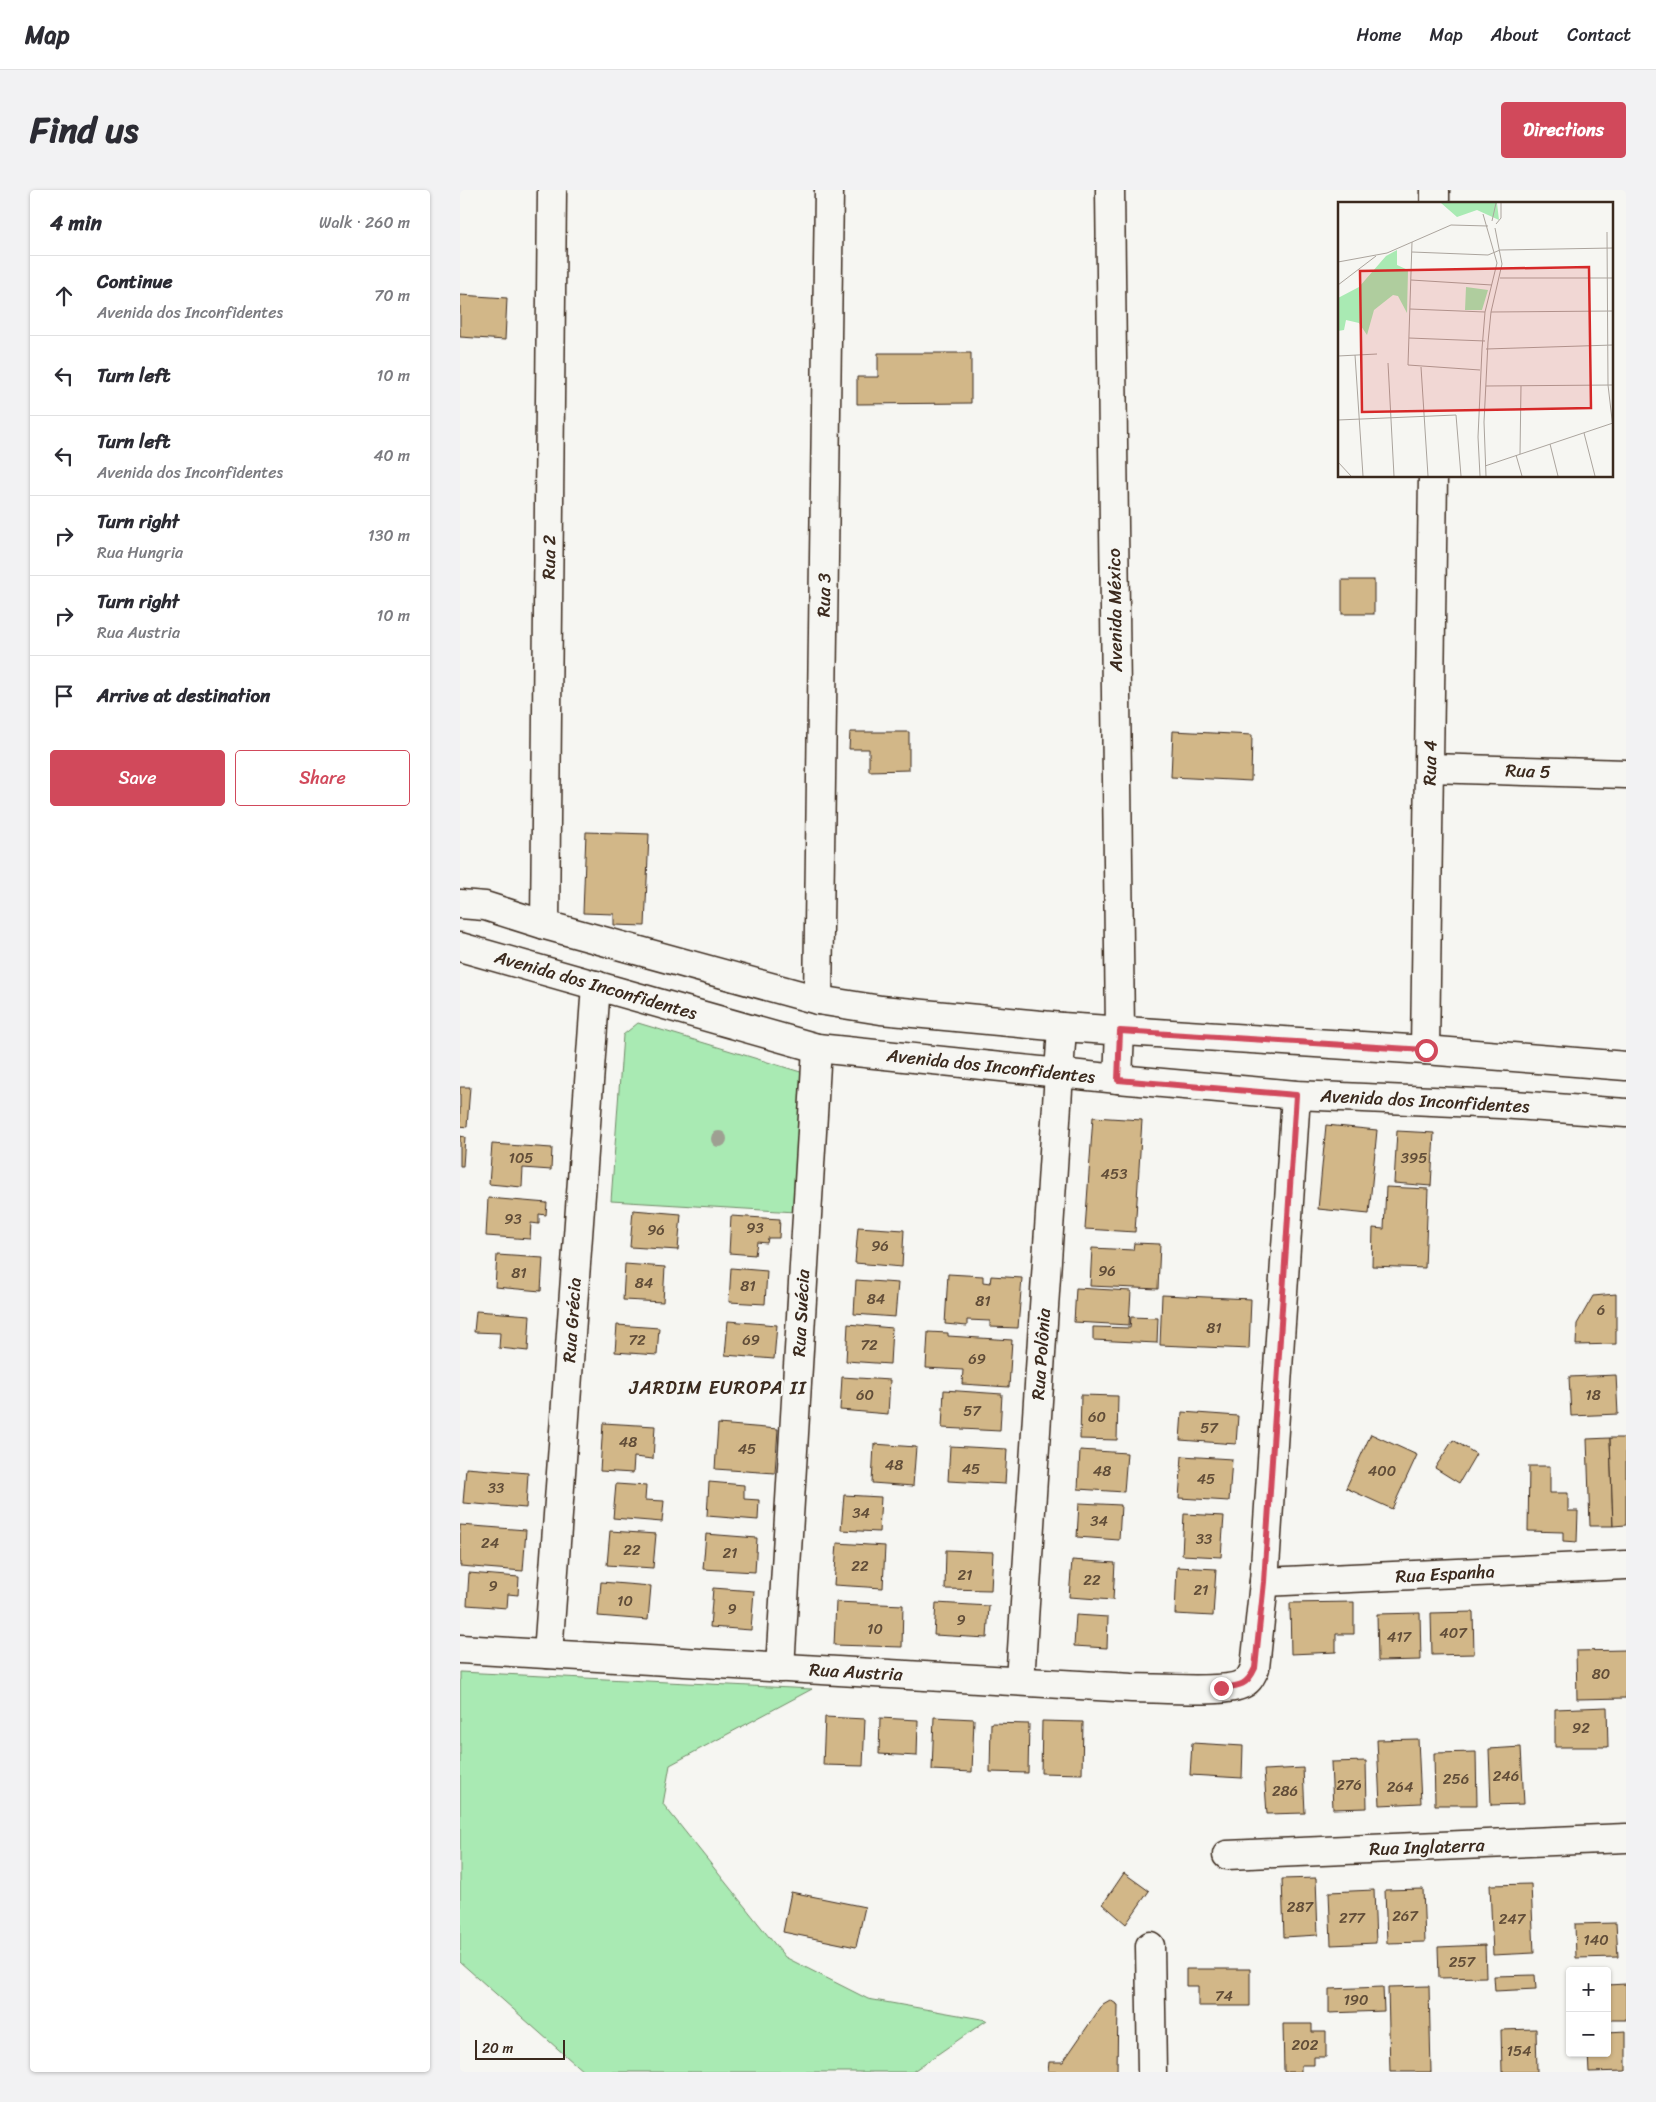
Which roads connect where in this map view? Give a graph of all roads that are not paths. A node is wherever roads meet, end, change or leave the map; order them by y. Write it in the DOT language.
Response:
graph roads {
  1 [pos="552,190"];
  2 [pos="829,190"];
  3 [pos="1110,190"];
  4 [pos="1432,478"];
  5 [pos="1430,768"];
  6 [pos="1626,774"];
  7 [pos="460,904"];
  8 [pos="545,925"];
  9 [pos="460,947"];
  10 [pos="596,985"];
  11 [pos="818,1000"];
  12 [pos="1062,1027"];
  13 [pos="1120,1031"];
  14 [pos="817,1048"];
  15 [pos="1426,1050"];
  16 [pos="1626,1066"];
  17 [pos="1059,1073"];
  18 [pos="1118,1080"];
  19 [pos="1296,1095"];
  20 [pos="1626,1114"];
  21 [pos="1626,1566"];
  22 [pos="1264,1582"];
  23 [pos="460,1649"];
  24 [pos="548,1654"];
  25 [pos="780,1668"];
  26 [pos="1020,1681"];
  27 [pos="1626,1838"];
  28 [pos="1227,1855"];
  29 [pos="1150,1946"];
  30 [pos="1152,2072"];
  1 -- 8 [label="street, Rua 2"];
  2 -- 11 [label="street, Rua 3"];
  3 -- 13 [label="street, Avenida México"];
  4 -- 5 [label="street, Rua 4"];
  5 -- 6 [label="street, Rua 5"];
  5 -- 15 [label="street, Rua 4"];
  7 -- 8 [label="street"];
  8 -- 11 [label="street"];
  9 -- 10 [label="street, Avenida dos Inconfidentes"];
  10 -- 14 [label="street, Avenida dos Inconfidentes"];
  10 -- 24 [label="street, Rua Grécia"];
  11 -- 12 [label="street"];
  12 -- 13 [label="street"];
  12 -- 17 [label="street, Rua Polônia"];
  13 -- 15 [label="street"];
  13 -- 18 [label="street, Avenida México"];
  14 -- 17 [label="street, Avenida dos Inconfidentes"];
  14 -- 25 [label="street, Rua Suécia"];
  15 -- 16 [label="street"];
  17 -- 18 [label="street, Avenida dos Inconfidentes"];
  17 -- 26 [label="street, Rua Polônia"];
  18 -- 19 [label="street, Avenida dos Inconfidentes"];
  19 -- 20 [label="street, Avenida dos Inconfidentes"];
  19 -- 22 [label="street"];
  21 -- 22 [label="street, Rua Espanha"];
  22 -- 26 [label="street, Rua Austria"];
  23 -- 24 [label="street, Rua Austria"];
  24 -- 25 [label="street, Rua Austria"];
  25 -- 26 [label="street, Rua Austria"];
  27 -- 28 [label="street, Rua Inglaterra"];
  29 -- 30 [label="street"];
}
